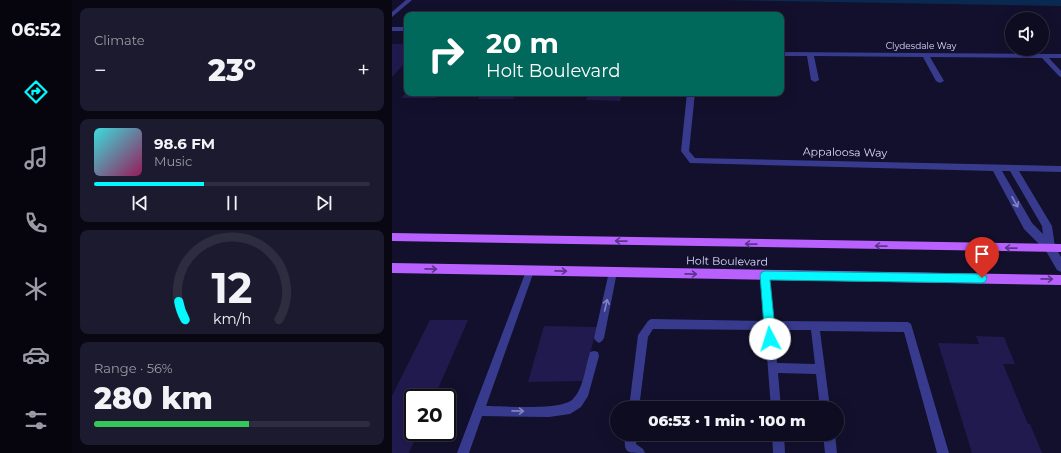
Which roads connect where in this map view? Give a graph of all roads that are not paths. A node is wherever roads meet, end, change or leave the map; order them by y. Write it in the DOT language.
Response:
graph roads {
  1 [pos="409,0"];
  2 [pos="392,15"];
  3 [pos="392,29"];
  4 [pos="404,29"];
  5 [pos="784,54"];
  6 [pos="810,54"];
  7 [pos="925,55"];
  8 [pos="1005,56"];
  9 [pos="1044,56"];
  10 [pos="1049,56"];
  11 [pos="1061,56"];
  12 [pos="1061,75"];
  13 [pos="815,80"];
  14 [pos="940,81"];
  15 [pos="691,96"];
  16 [pos="996,168"];
  17 [pos="1013,168"];
  18 [pos="1061,169"];
  19 [pos="392,237"];
  20 [pos="1050,248"];
  21 [pos="1061,248"];
  22 [pos="1061,267"];
  23 [pos="392,268"];
  24 [pos="530,271"];
  25 [pos="614,272"];
  26 [pos="765,275"];
  27 [pos="1061,280"];
  28 [pos="769,324"];
  29 [pos="815,326"];
  30 [pos="599,338"];
  31 [pos="594,356"];
  32 [pos="773,368"];
  33 [pos="820,369"];
  34 [pos="635,401"];
  35 [pos="775,401"];
  36 [pos="824,401"];
  37 [pos="479,410"];
  38 [pos="630,441"];
  39 [pos="778,441"];
  40 [pos="830,441"];
  41 [pos="463,453"];
  42 [pos="640,453"];
  43 [pos="779,453"];
  44 [pos="831,453"];
  45 [pos="943,453"];
  1 -- 2 [label="street"];
  3 -- 4 [label="street"];
  5 -- 6 [label="street, Clydesdale Way"];
  6 -- 7 [label="street, Clydesdale Way"];
  6 -- 13 [label="street"];
  7 -- 8 [label="street, Clydesdale Way"];
  7 -- 14 [label="street"];
  9 -- 12 [label="street"];
  10 -- 11 [label="street, Clydesdale Way"];
  15 -- 16 [label="street, Appaloosa Way"];
  16 -- 17 [label="street, Appaloosa Way"];
  16 -- 20 [label="street, one-way"];
  17 -- 18 [label="street, Appaloosa Way"];
  17 -- 20 [label="street"];
  20 -- 19 [label="main road, Holt Boulevard, one-way"];
  20 -- 21 [label="main road, Holt Boulevard"];
  20 -- 22 [label="street"];
  23 -- 24 [label="main road, Holt Boulevard, one-way"];
  24 -- 25 [label="main road, Holt Boulevard, one-way"];
  24 -- 37 [label="lane"];
  25 -- 26 [label="main road, Holt Boulevard, one-way"];
  30 -- 25 [label="lane, one-way"];
  26 -- 27 [label="main road, Holt Boulevard, one-way"];
  26 -- 28 [label="lane"];
  28 -- 29 [label="lane"];
  28 -- 32 [label="lane"];
  28 -- 34 [label="lane"];
  29 -- 33 [label="lane"];
  29 -- 45 [label="lane"];
  37 -- 31 [label="lane, one-way"];
  32 -- 33 [label="lane"];
  32 -- 35 [label="lane"];
  33 -- 36 [label="lane"];
  37 -- 41 [label="lane"];
  38 -- 42 [label="lane"];
  39 -- 43 [label="lane"];
  40 -- 44 [label="lane"];
}
